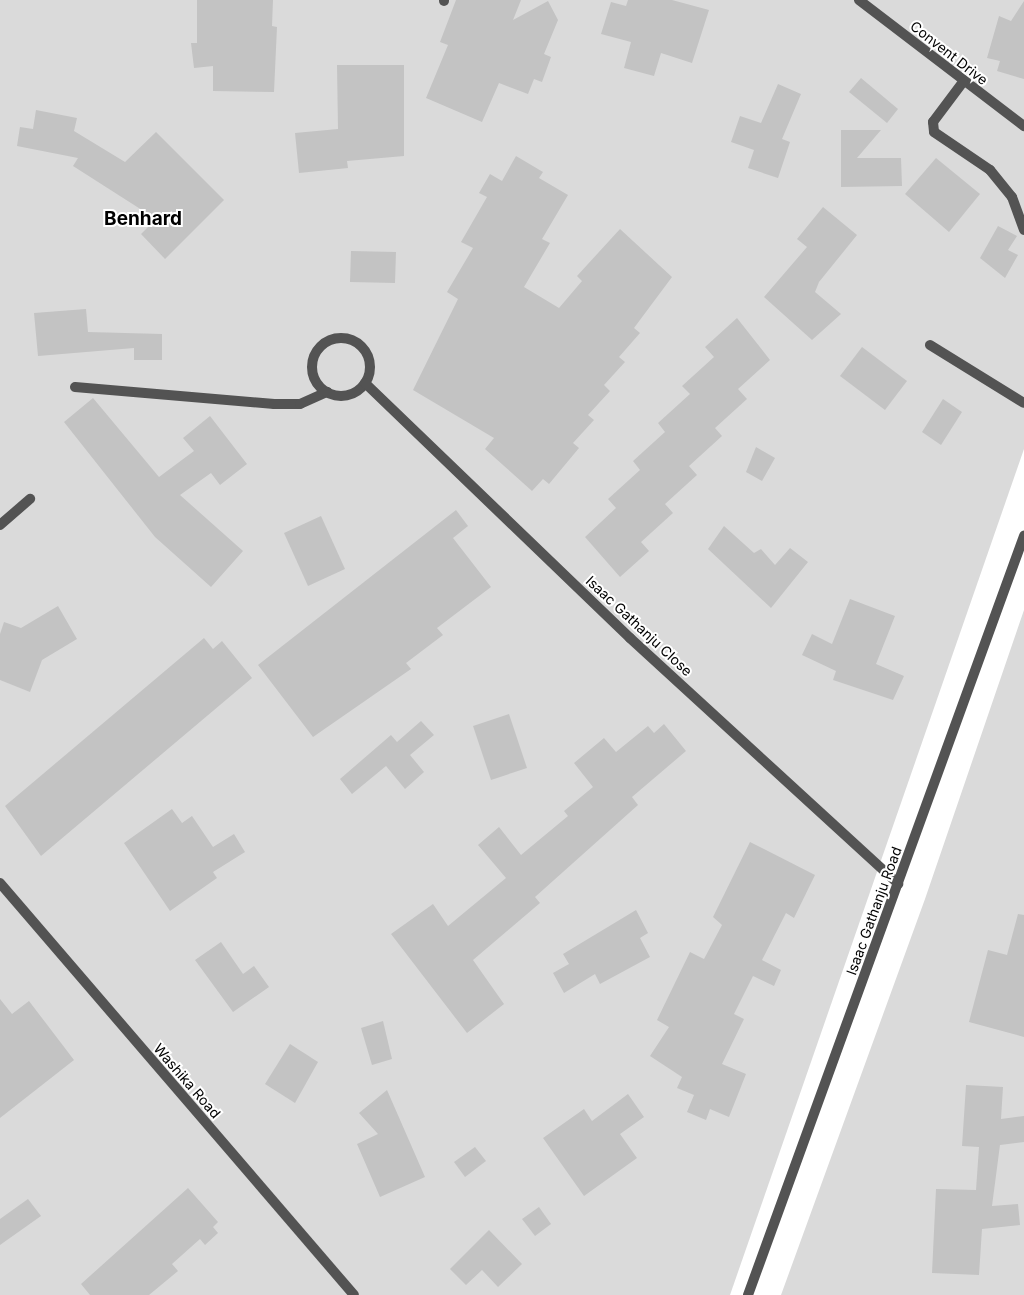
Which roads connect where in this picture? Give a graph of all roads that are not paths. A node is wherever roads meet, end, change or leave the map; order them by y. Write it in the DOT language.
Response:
graph roads {
  1 [pos="859,0"];
  2 [pos="963,82"];
  3 [pos="1024,126"];
  4 [pos="1024,230"];
  5 [pos="930,345"];
  6 [pos="366,383"];
  7 [pos="76,387"];
  8 [pos="327,392"];
  9 [pos="1024,403"];
  10 [pos="30,499"];
  11 [pos="0,524"];
  12 [pos="1024,536"];
  13 [pos="0,883"];
  14 [pos="898,884"];
  15 [pos="354,1295"];
  16 [pos="748,1295"];
  1 -- 2 [label="street, Convent Drive"];
  2 -- 3 [label="street, Convent Drive"];
  2 -- 4 [label="street"];
  5 -- 9 [label="street"];
  6 -- 8 [label="street"];
  6 -- 8 [label="street"];
  6 -- 14 [label="street, Isaac Gathanju Close"];
  7 -- 8 [label="street"];
  10 -- 11 [label="street"];
  12 -- 14 [label="street, Isaac Gathanju Road"];
  13 -- 15 [label="street, Washika Road"];
  14 -- 16 [label="street, Isaac Gathanju Road"];
}
